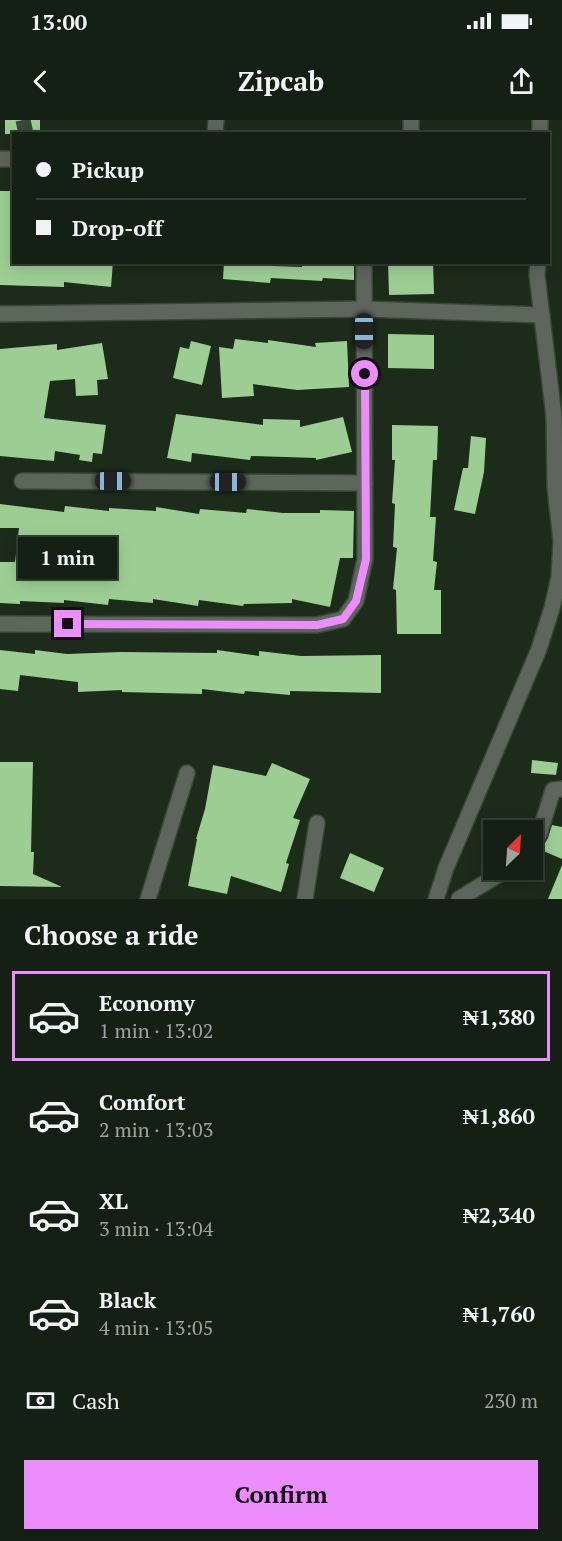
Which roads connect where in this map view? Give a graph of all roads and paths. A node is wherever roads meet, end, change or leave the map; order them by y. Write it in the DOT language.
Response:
graph roads {
  1 [pos="364,264"];
  2 [pos="538,264"];
  3 [pos="364,309"];
  4 [pos="0,314"];
  5 [pos="542,315"];
  6 [pos="558,416"];
  7 [pos="22,480"];
  8 [pos="365,483"];
  9 [pos="0,624"];
  10 [pos="187,773"];
  11 [pos="562,789"];
  12 [pos="543,823"];
  13 [pos="317,824"];
  14 [pos="446,868"];
  15 [pos="489,880"];
  16 [pos="148,899"];
  17 [pos="305,899"];
  18 [pos="435,899"];
  19 [pos="457,899"];
  1 -- 3 [label="street"];
  2 -- 5 [label="street"];
  3 -- 4 [label="street"];
  3 -- 5 [label="street"];
  3 -- 8 [label="street"];
  5 -- 6 [label="street"];
  6 -- 14 [label="street"];
  7 -- 8 [label="street"];
  8 -- 9 [label="street"];
  10 -- 16 [label="street"];
  11 -- 12 [label="street"];
  13 -- 17 [label="street"];
  14 -- 18 [label="street"];
  14 -- 19 [label="street"];
  15 -- 19 [label="street"];
}
